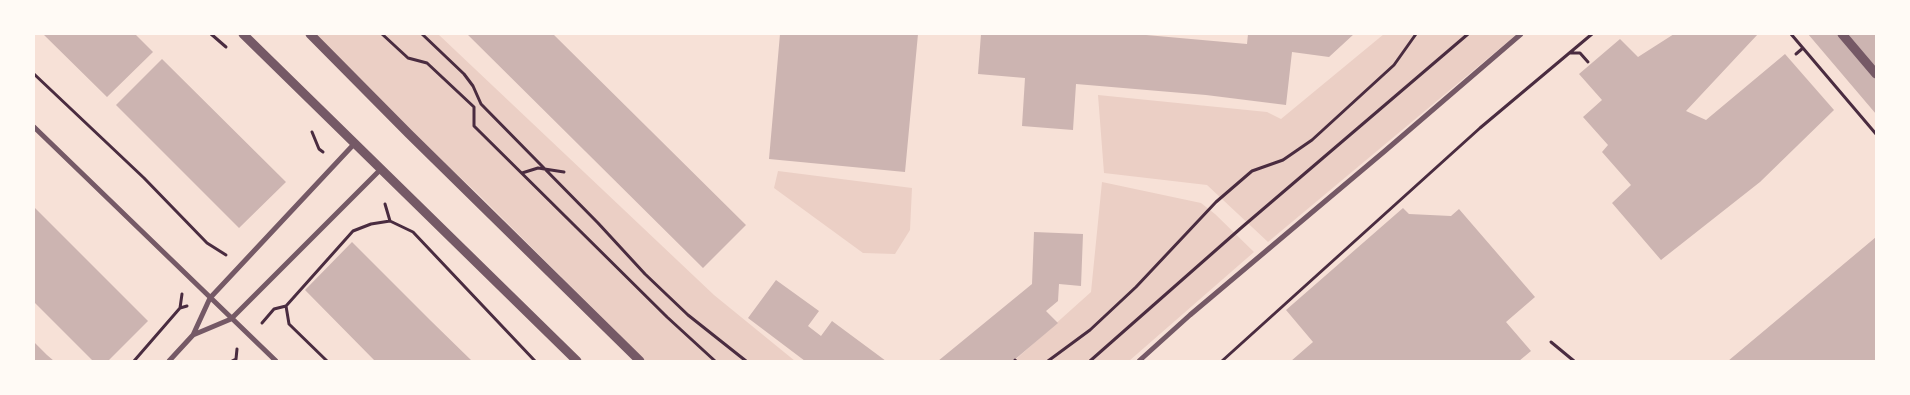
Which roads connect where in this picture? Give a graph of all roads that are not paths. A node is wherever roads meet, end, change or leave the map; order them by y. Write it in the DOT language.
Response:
graph roads {
  1 [pos="243,34"];
  2 [pos="310,34"];
  3 [pos="1521,34"];
  4 [pos="1842,34"];
  5 [pos="1876,74"];
  6 [pos="34,127"];
  7 [pos="355,143"];
  8 [pos="381,169"];
  9 [pos="210,298"];
  10 [pos="231,319"];
  11 [pos="193,336"];
  12 [pos="169,361"];
  13 [pos="276,361"];
  14 [pos="577,361"];
  15 [pos="640,361"];
  16 [pos="1138,361"];
  1 -- 7 [label="street"];
  2 -- 15 [label="street"];
  3 -- 16 [label="street"];
  4 -- 5 [label="street"];
  6 -- 9 [label="street"];
  7 -- 8 [label="street"];
  7 -- 9 [label="street"];
  8 -- 10 [label="street"];
  8 -- 14 [label="street"];
  9 -- 10 [label="street"];
  9 -- 11 [label="street"];
  10 -- 11 [label="street"];
  10 -- 13 [label="street"];
  11 -- 12 [label="street"];
}
